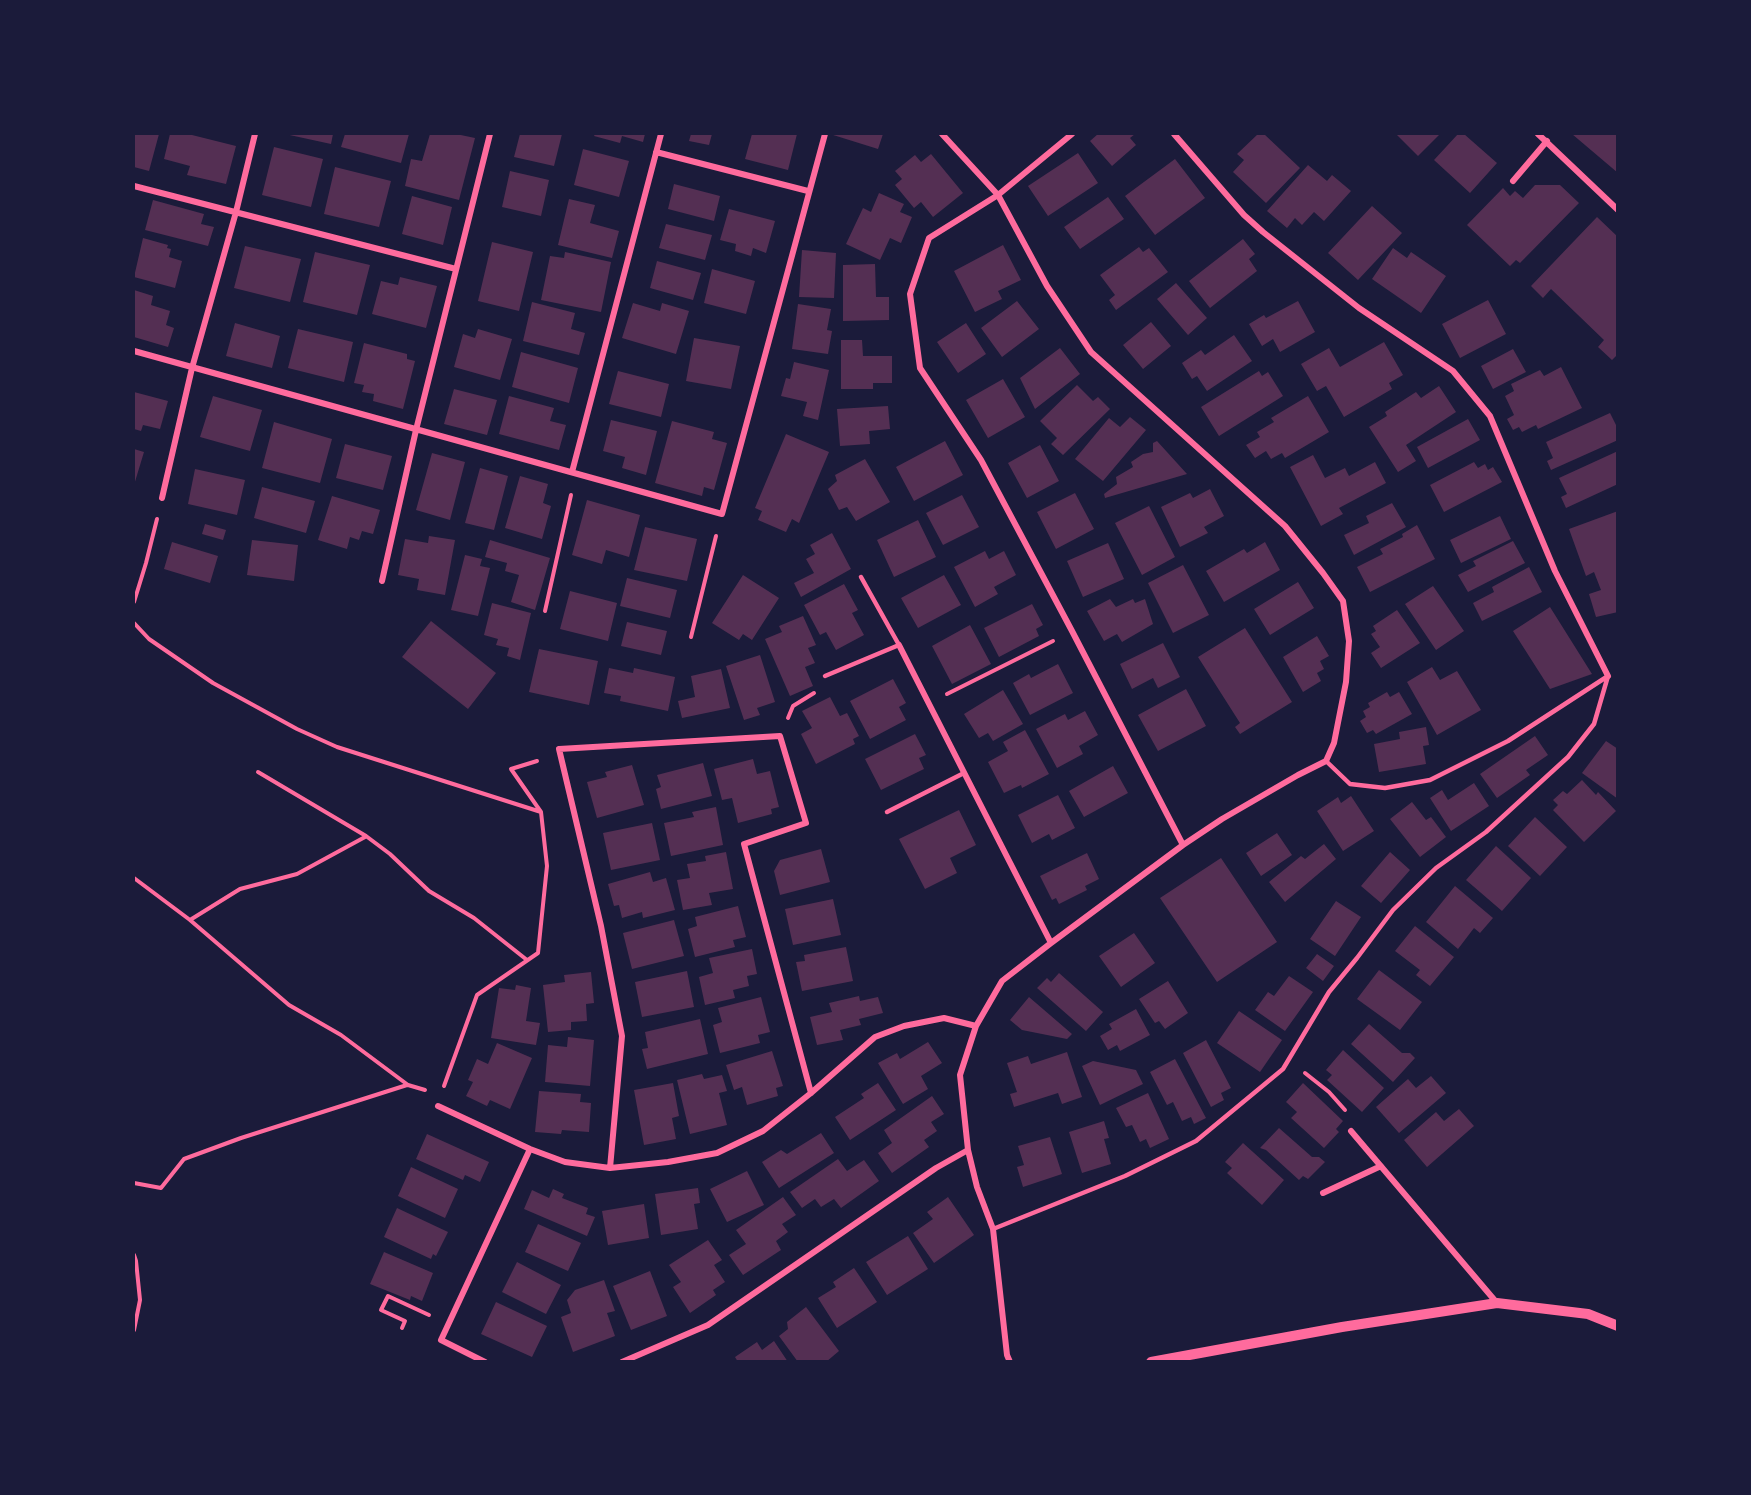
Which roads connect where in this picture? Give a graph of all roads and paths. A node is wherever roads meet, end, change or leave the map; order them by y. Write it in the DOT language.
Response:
graph roads {
  1 [pos="255,134"];
  2 [pos="490,134"];
  3 [pos="661,134"];
  4 [pos="825,134"];
  5 [pos="942,134"];
  6 [pos="1072,134"];
  7 [pos="1174,134"];
  8 [pos="1538,134"];
  9 [pos="1547,141"];
  10 [pos="656,152"];
  11 [pos="1513,181"];
  12 [pos="134,186"];
  13 [pos="808,191"];
  14 [pos="998,195"];
  15 [pos="1617,210"];
  16 [pos="236,212"];
  17 [pos="456,269"];
  18 [pos="134,351"];
  19 [pos="192,368"];
  20 [pos="416,430"];
  21 [pos="574,473"];
  22 [pos="162,498"];
  23 [pos="714,545"];
  24 [pos="861,577"];
  25 [pos="381,581"];
  26 [pos="134,602"];
  27 [pos="545,611"];
  28 [pos="134,624"];
  29 [pos="1072,631"];
  30 [pos="691,637"];
  31 [pos="899,645"];
  32 [pos="825,676"];
  33 [pos="1608,676"];
  34 [pos="929,704"];
  35 [pos="780,736"];
  36 [pos="559,749"];
  37 [pos="1326,761"];
  38 [pos="258,772"];
  39 [pos="964,773"];
  40 [pos="541,812"];
  41 [pos="886,812"];
  42 [pos="366,836"];
  43 [pos="1182,845"];
  44 [pos="135,880"];
  45 [pos="190,920"];
  46 [pos="1051,943"];
  47 [pos="527,960"];
  48 [pos="976,1026"];
  49 [pos="1298,1067"];
  50 [pos="408,1085"];
  51 [pos="1329,1092"];
  52 [pos="811,1093"];
  53 [pos="441,1095"];
  54 [pos="438,1106"];
  55 [pos="1351,1131"];
  56 [pos="530,1149"];
  57 [pos="968,1150"];
  58 [pos="1381,1166"];
  59 [pos="610,1168"];
  60 [pos="134,1184"];
  61 [pos="1323,1193"];
  62 [pos="993,1229"];
  63 [pos="134,1256"];
  64 [pos="1497,1303"];
  65 [pos="448,1324"];
  66 [pos="1617,1326"];
  67 [pos="402,1328"];
  68 [pos="134,1330"];
  69 [pos="484,1362"];
  70 [pos="622,1362"];
  71 [pos="1010,1362"];
  72 [pos="1151,1362"];
  1 -- 16 [label="street"];
  2 -- 17 [label="street"];
  3 -- 10 [label="street"];
  4 -- 13 [label="street"];
  5 -- 14 [label="street"];
  6 -- 14 [label="street"];
  7 -- 33 [label="street"];
  8 -- 9 [label="street"];
  9 -- 11 [label="street"];
  9 -- 15 [label="street"];
  10 -- 13 [label="street"];
  10 -- 21 [label="street"];
  12 -- 16 [label="street"];
  13 -- 21 [label="street"];
  14 -- 29 [label="street"];
  14 -- 37 [label="street"];
  16 -- 17 [label="street"];
  16 -- 19 [label="street"];
  17 -- 20 [label="street"];
  18 -- 19 [label="street"];
  19 -- 20 [label="street"];
  19 -- 22 [label="street"];
  20 -- 21 [label="street"];
  20 -- 25 [label="street"];
  21 -- 27 [label="path"];
  22 -- 26 [label="path"];
  23 -- 30 [label="path"];
  24 -- 31 [label="lane"];
  28 -- 40 [label="path"];
  29 -- 34 [label="path"];
  29 -- 43 [label="street"];
  31 -- 32 [label="lane"];
  31 -- 34 [label="street"];
  32 -- 35 [label="path"];
  33 -- 37 [label="lane"];
  33 -- 62 [label="lane"];
  34 -- 39 [label="street"];
  35 -- 36 [label="street"];
  35 -- 52 [label="street"];
  36 -- 40 [label="path"];
  36 -- 59 [label="street"];
  37 -- 43 [label="street"];
  38 -- 42 [label="path"];
  39 -- 41 [label="lane"];
  39 -- 46 [label="street"];
  40 -- 47 [label="path"];
  42 -- 45 [label="path"];
  42 -- 47 [label="path"];
  43 -- 46 [label="street"];
  44 -- 45 [label="path"];
  45 -- 50 [label="path"];
  46 -- 48 [label="street"];
  47 -- 53 [label="path"];
  48 -- 52 [label="street"];
  48 -- 57 [label="street"];
  49 -- 51 [label="path"];
  50 -- 53 [label="path"];
  50 -- 60 [label="path"];
  52 -- 59 [label="street"];
  53 -- 54 [label="path"];
  54 -- 56 [label="street"];
  55 -- 58 [label="street"];
  56 -- 59 [label="street"];
  56 -- 65 [label="street"];
  57 -- 62 [label="street"];
  57 -- 70 [label="street"];
  58 -- 61 [label="street"];
  58 -- 64 [label="street"];
  62 -- 71 [label="street"];
  63 -- 68 [label="path"];
  64 -- 66 [label="street"];
  64 -- 72 [label="street"];
  65 -- 67 [label="path"];
  65 -- 69 [label="street"];
}
